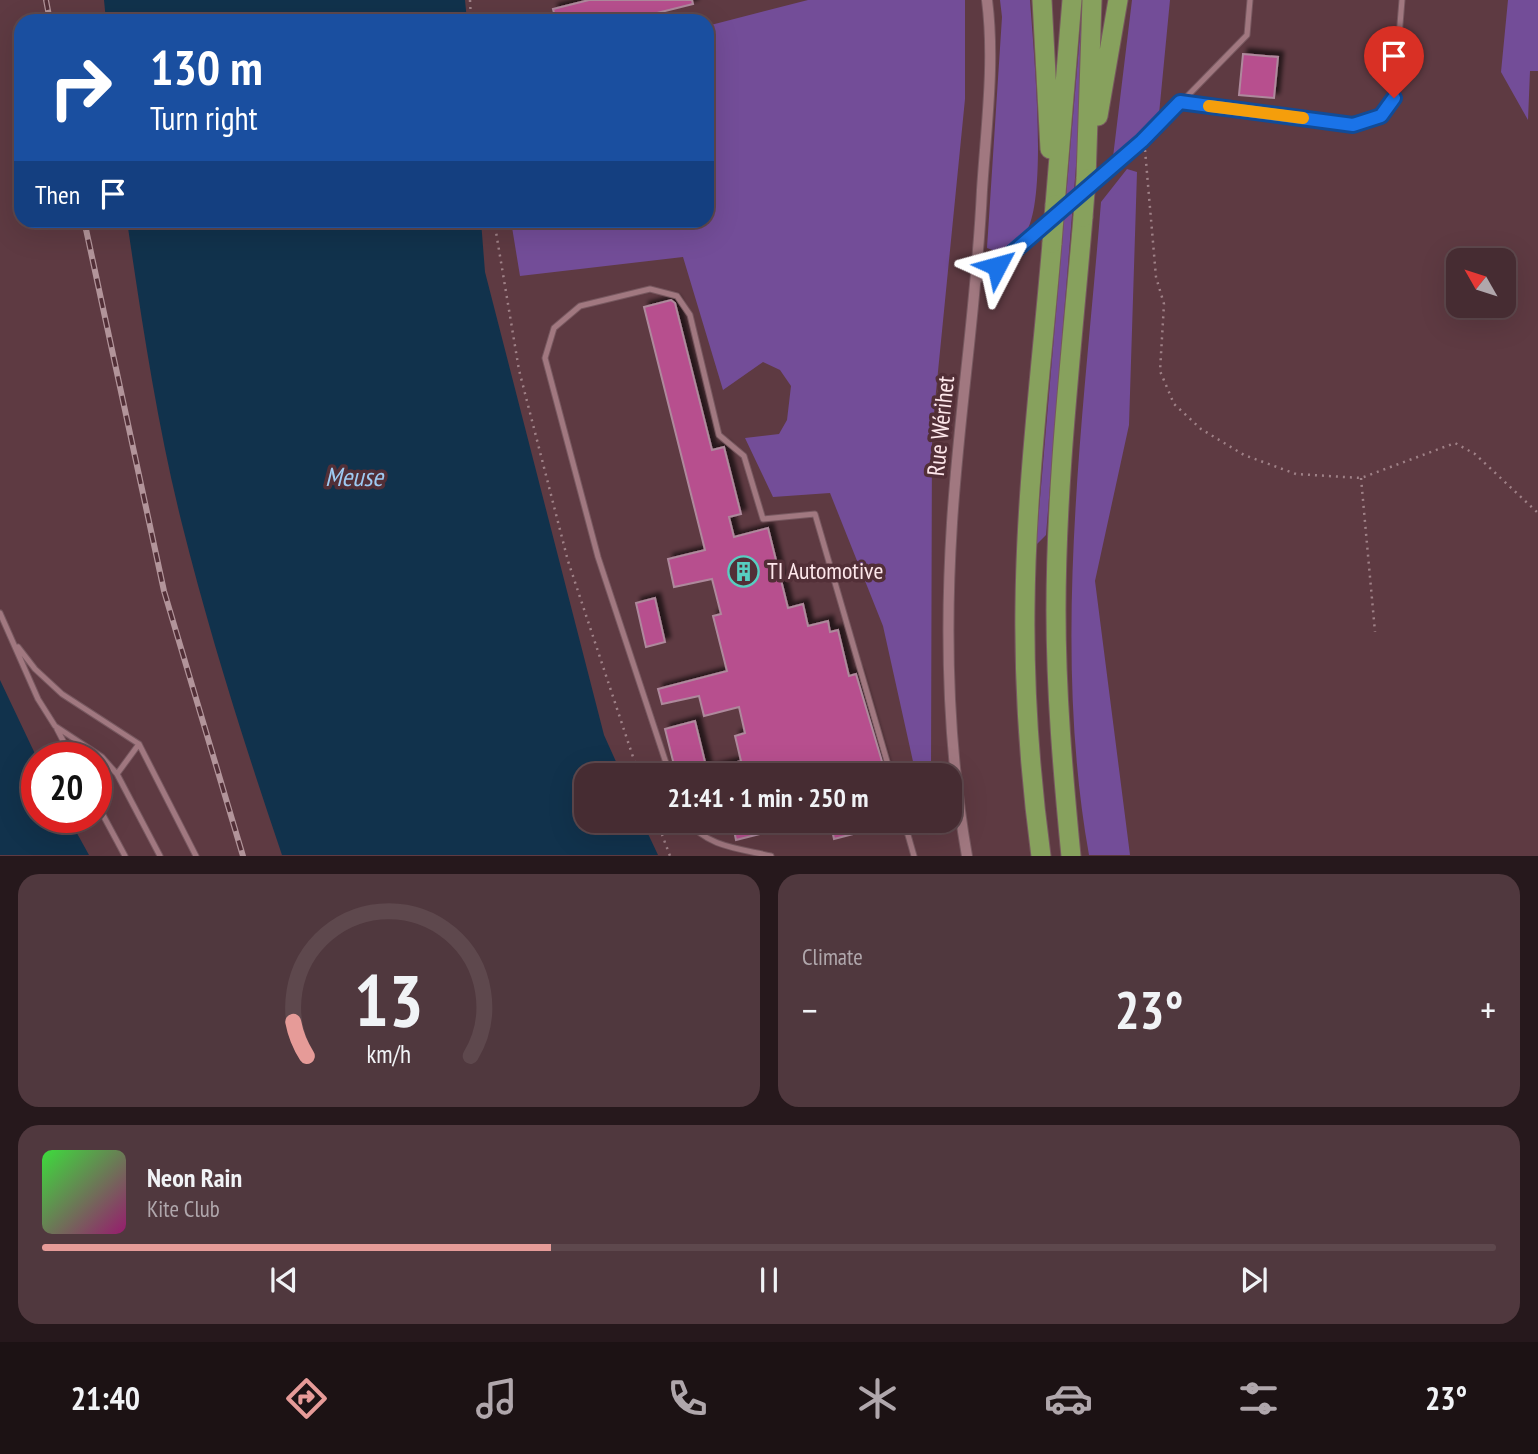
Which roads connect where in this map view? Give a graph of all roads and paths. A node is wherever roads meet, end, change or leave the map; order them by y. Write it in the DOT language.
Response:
graph roads {
  1 [pos="988,0"];
  2 [pos="1042,0"];
  3 [pos="1072,0"];
  4 [pos="1093,0"];
  5 [pos="1118,0"];
  6 [pos="1250,0"];
  7 [pos="1402,0"];
  8 [pos="1180,102"];
  9 [pos="1142,141"];
  10 [pos="1086,177"];
  11 [pos="1055,205"];
  12 [pos="495,228"];
  13 [pos="978,281"];
  14 [pos="1361,478"];
  15 [pos="1538,513"];
  16 [pos="0,613"];
  17 [pos="1375,632"];
  18 [pos="12,638"];
  19 [pos="55,726"];
  20 [pos="64,742"];
  21 [pos="139,744"];
  22 [pos="635,763"];
  23 [pos="666,763"];
  24 [pos="888,763"];
  25 [pos="117,774"];
  26 [pos="112,832"];
  27 [pos="661,833"];
  28 [pos="700,833"];
  29 [pos="907,833"];
  30 [pos="125,856"];
  31 [pos="160,856"];
  32 [pos="197,856"];
  33 [pos="670,856"];
  34 [pos="771,856"];
  35 [pos="914,856"];
  36 [pos="967,856"];
  37 [pos="1041,856"];
  38 [pos="1071,856"];
  1 -- 13 [label="street, Rue Wérihet"];
  2 -- 11 [label="highway"];
  3 -- 11 [label="highway"];
  4 -- 10 [label="highway"];
  5 -- 10 [label="highway"];
  6 -- 8 [label="lane"];
  7 -- 8 [label="lane"];
  8 -- 9 [label="lane"];
  9 -- 13 [label="lane"];
  9 -- 14 [label="path"];
  10 -- 38 [label="highway, bridge"];
  11 -- 37 [label="highway, bridge"];
  12 -- 22 [label="path"];
  13 -- 36 [label="street, Rue Wérihet"];
  14 -- 15 [label="path"];
  14 -- 17 [label="path"];
  16 -- 18 [label="lane"];
  18 -- 19 [label="lane"];
  18 -- 21 [label="lane"];
  19 -- 20 [label="lane"];
  19 -- 25 [label="lane"];
  21 -- 25 [label="lane"];
  21 -- 32 [label="lane"];
  23 -- 24 [label="lane"];
  25 -- 31 [label="lane"];
  26 -- 30 [label="lane"];
  27 -- 33 [label="path"];
  28 -- 34 [label="lane"];
  29 -- 35 [label="lane"];
}
